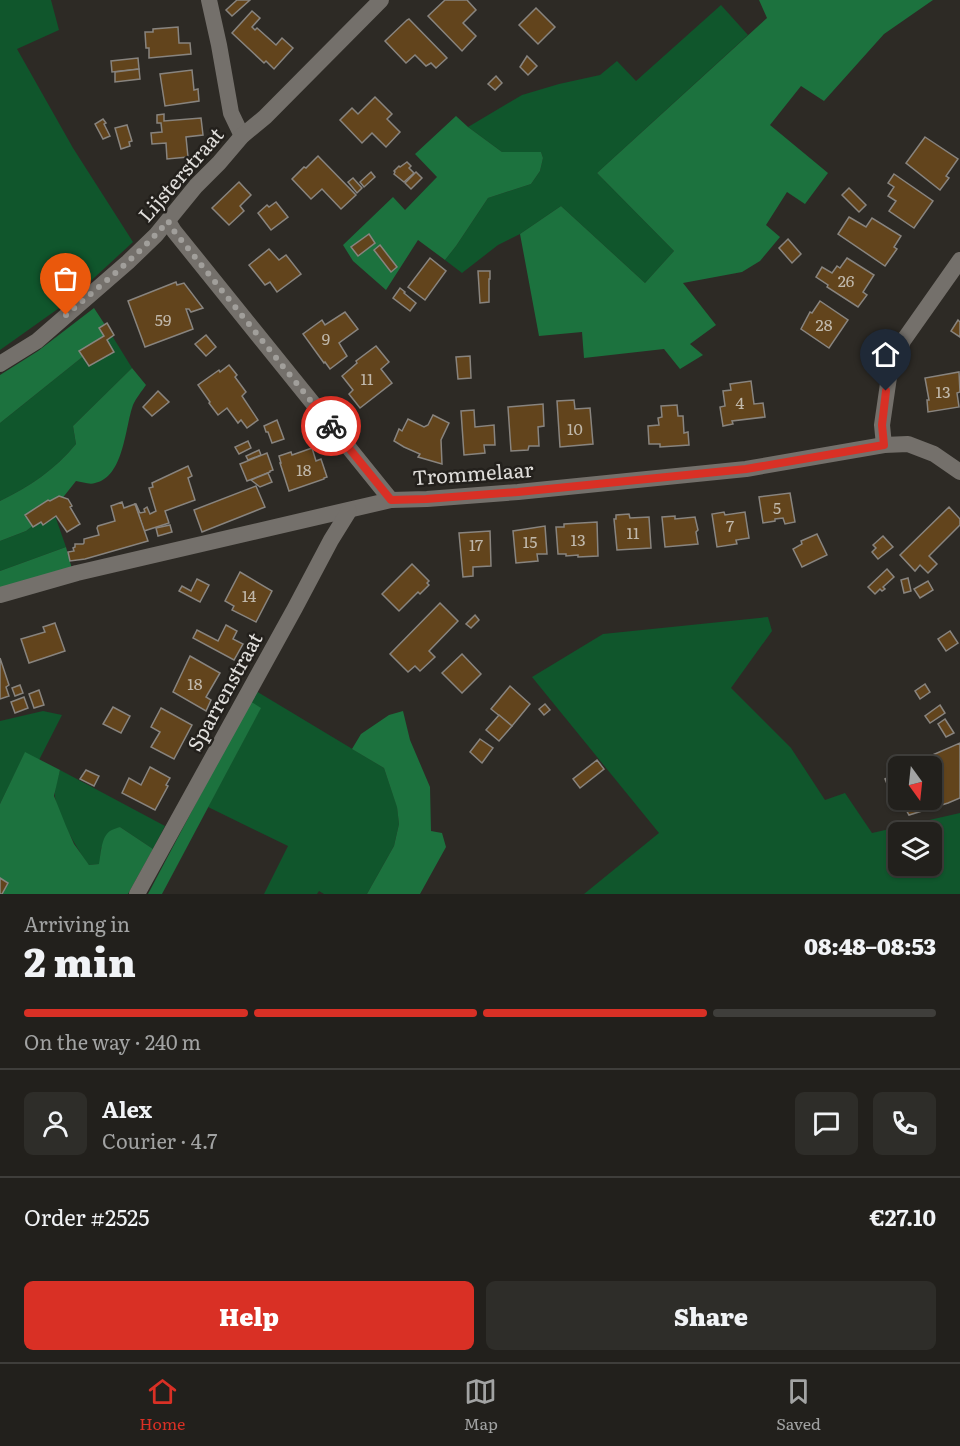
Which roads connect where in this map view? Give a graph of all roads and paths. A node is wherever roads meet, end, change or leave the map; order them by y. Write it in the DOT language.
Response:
graph roads {
  1 [pos="209,0"];
  2 [pos="381,0"];
  3 [pos="242,136"];
  4 [pos="168,221"];
  5 [pos="960,260"];
  6 [pos="0,364"];
  7 [pos="884,445"];
  8 [pos="960,472"];
  9 [pos="391,500"];
  10 [pos="348,511"];
  11 [pos="0,595"];
  12 [pos="137,894"];
  1 -- 3 [label="street"];
  2 -- 3 [label="street, Lijsterstraat"];
  3 -- 4 [label="street, Lijsterstraat"];
  4 -- 6 [label="street, Lijsterstraat"];
  4 -- 9 [label="street"];
  5 -- 7 [label="street"];
  7 -- 8 [label="street, Trommelaar"];
  7 -- 9 [label="street, Trommelaar"];
  9 -- 10 [label="street, Trommelaar"];
  10 -- 11 [label="street, Trommelaar"];
  10 -- 12 [label="street, Sparrenstraat"];
}
